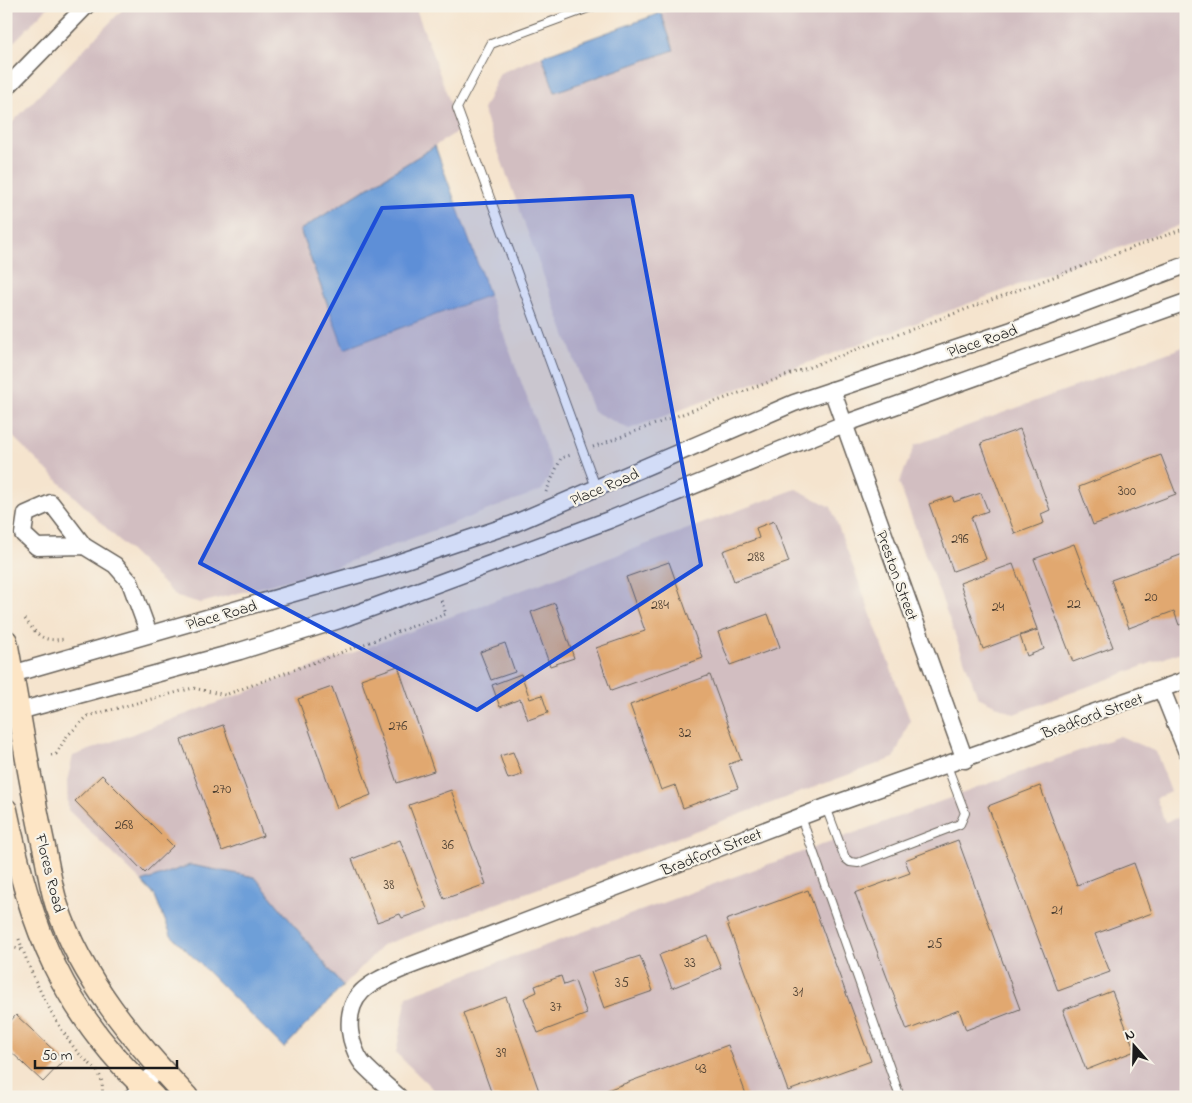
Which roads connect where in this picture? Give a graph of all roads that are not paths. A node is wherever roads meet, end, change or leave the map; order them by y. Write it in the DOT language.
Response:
graph roads {
  1 [pos="86,6"];
  2 [pos="594,6"];
  3 [pos="6,88"];
  4 [pos="1186,266"];
  5 [pos="1186,302"];
  6 [pos="832,390"];
  7 [pos="844,424"];
  8 [pos="597,490"];
  9 [pos="84,546"];
  10 [pos="149,634"];
  11 [pos="6,642"];
  12 [pos="12,674"];
  13 [pos="1186,680"];
  14 [pos="1162,690"];
  15 [pos="19,711"];
  16 [pos="1186,750"];
  17 [pos="965,760"];
  18 [pos="947,766"];
  19 [pos="826,807"];
  20 [pos="6,810"];
  21 [pos="802,816"];
  22 [pos="159,1068"];
  23 [pos="143,1093"];
  24 [pos="186,1097"];
  25 [pos="399,1097"];
  26 [pos="900,1097"];
  1 -- 3 [label="street"];
  2 -- 8 [label="lane"];
  4 -- 6 [label="street, Place Road"];
  5 -- 7 [label="street, Place Road"];
  6 -- 7 [label="street, Preston Street"];
  6 -- 8 [label="street, Place Road"];
  7 -- 15 [label="street, Place Road"];
  7 -- 17 [label="street, Preston Street"];
  8 -- 10 [label="street, Place Road"];
  9 -- 10 [label="street"];
  10 -- 12 [label="street, Place Road"];
  11 -- 12 [label="main road, Flores Road"];
  12 -- 15 [label="main road, Flores Road"];
  13 -- 14 [label="street, Bradford Street"];
  14 -- 16 [label="street"];
  14 -- 17 [label="street, Bradford Street"];
  15 -- 22 [label="main road, Flores Road"];
  17 -- 18 [label="street, Bradford Street"];
  18 -- 19 [label="street, Bradford Street"];
  18 -- 19 [label="lane"];
  19 -- 21 [label="street, Bradford Street"];
  20 -- 23 [label="main road, Flores Road"];
  21 -- 25 [label="street, Bradford Street"];
  21 -- 26 [label="lane"];
  22 -- 23 [label="street"];
  22 -- 24 [label="main road, Flores Road"];
}
